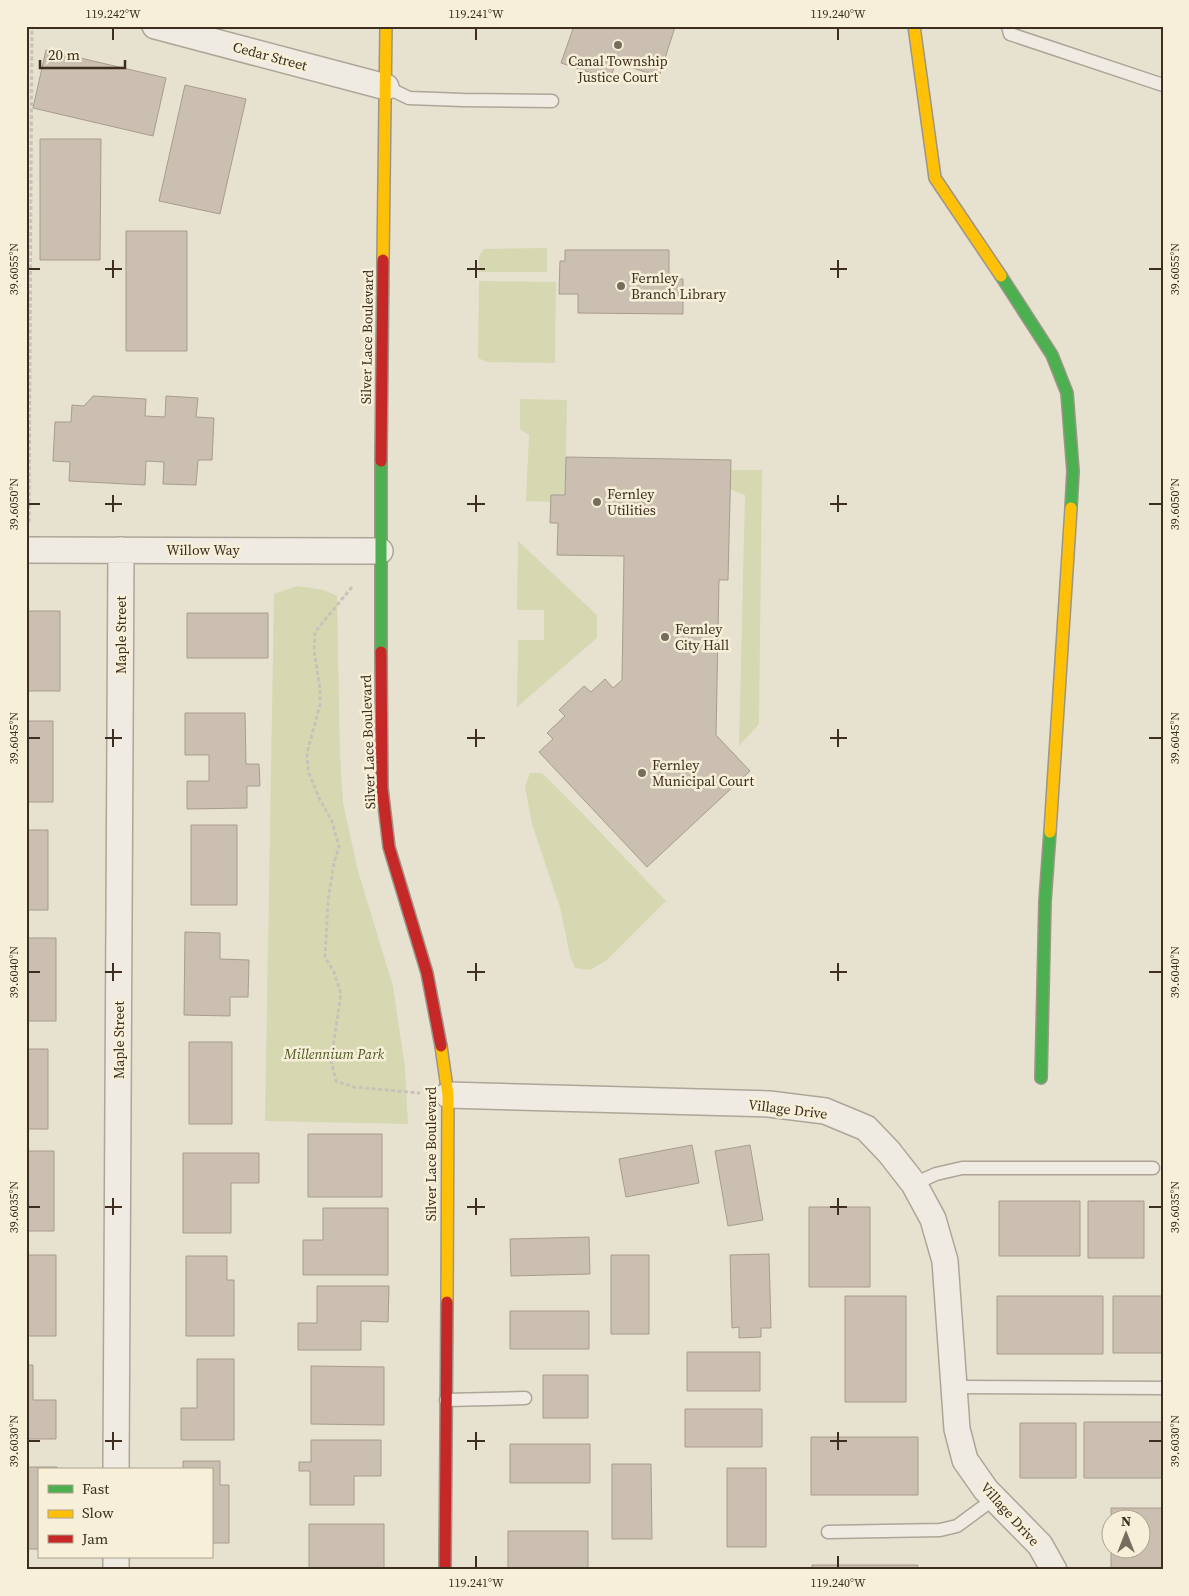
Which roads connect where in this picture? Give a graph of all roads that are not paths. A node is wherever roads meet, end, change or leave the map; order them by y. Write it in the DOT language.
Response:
graph roads {
  1 [pos="155,26"];
  2 [pos="386,26"];
  3 [pos="914,26"];
  4 [pos="1008,26"];
  5 [pos="1163,86"];
  6 [pos="386,87"];
  7 [pos="552,100"];
  8 [pos="26,550"];
  9 [pos="122,550"];
  10 [pos="380,551"];
  11 [pos="1041,1078"];
  12 [pos="448,1095"];
  13 [pos="1153,1168"];
  14 [pos="914,1184"];
  15 [pos="954,1387"];
  16 [pos="1163,1388"];
  17 [pos="524,1398"];
  18 [pos="446,1400"];
  19 [pos="116,1468"];
  20 [pos="995,1498"];
  21 [pos="828,1532"];
  22 [pos="445,1570"];
  23 [pos="1054,1570"];
  1 -- 6 [label="street, Cedar Street"];
  2 -- 6 [label="street, Silver Lace Boulevard"];
  3 -- 11 [label="street"];
  4 -- 5 [label="lane"];
  6 -- 7 [label="lane"];
  6 -- 10 [label="street, Silver Lace Boulevard"];
  8 -- 9 [label="street, Willow Way"];
  9 -- 10 [label="street, Willow Way"];
  9 -- 19 [label="street, Maple Street"];
  10 -- 12 [label="street, Silver Lace Boulevard"];
  12 -- 14 [label="street, Village Drive"];
  12 -- 18 [label="street, Silver Lace Boulevard"];
  13 -- 14 [label="lane"];
  14 -- 15 [label="street, Village Drive"];
  15 -- 16 [label="lane"];
  15 -- 20 [label="street, Village Drive"];
  17 -- 18 [label="lane"];
  18 -- 22 [label="street, Silver Lace Boulevard"];
  20 -- 21 [label="lane"];
  20 -- 23 [label="street, Village Drive"];
}
